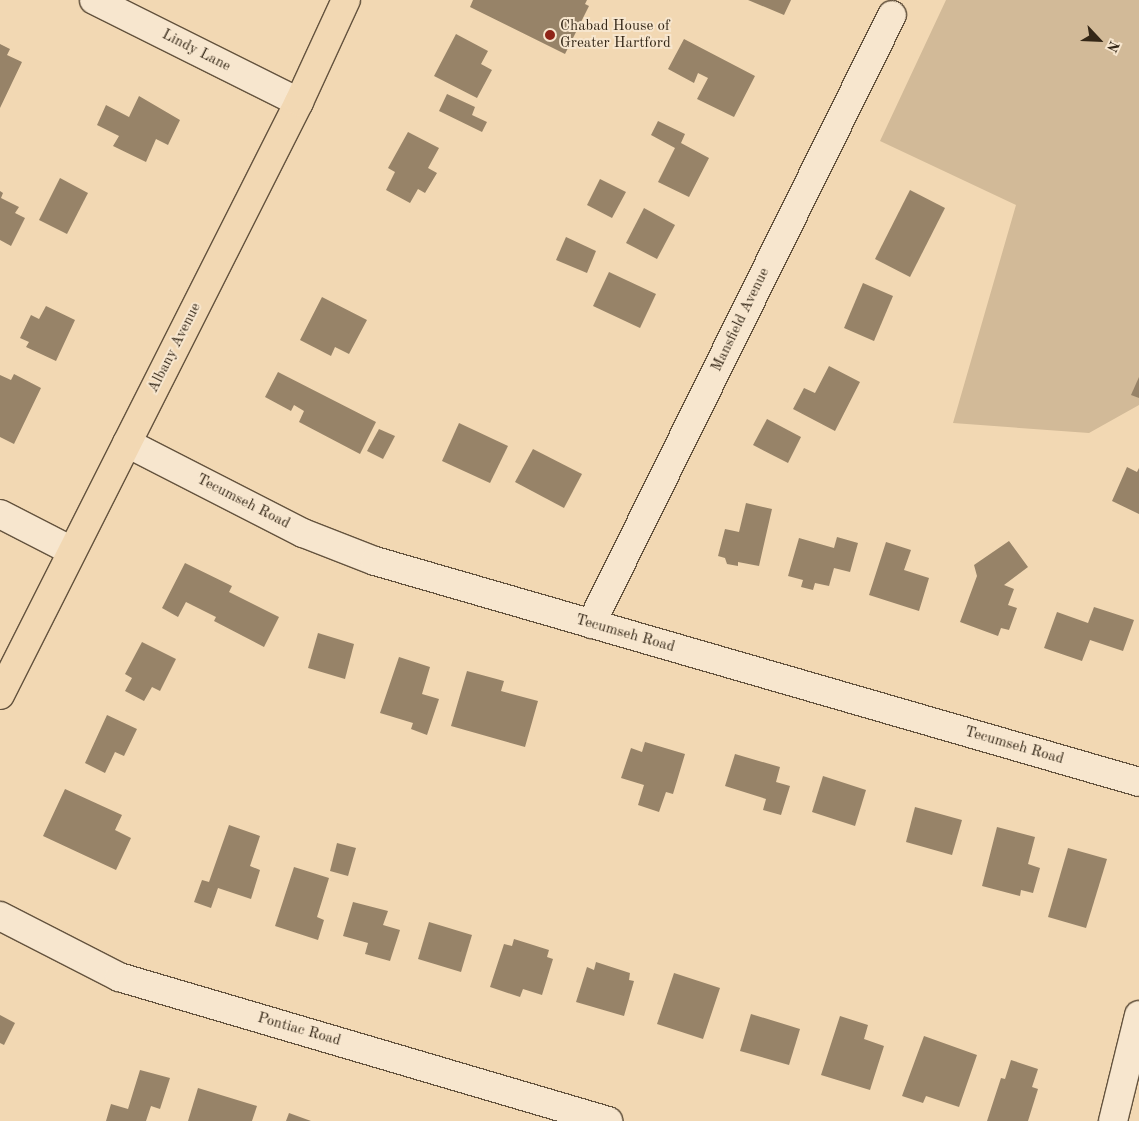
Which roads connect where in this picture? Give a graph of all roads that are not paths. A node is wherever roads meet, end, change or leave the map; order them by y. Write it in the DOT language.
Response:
graph roads {
  1 [pos="94,0"];
  2 [pos="346,0"];
  3 [pos="892,15"];
  4 [pos="298,102"];
  5 [pos="127,443"];
  6 [pos="0,514"];
  7 [pos="72,551"];
  8 [pos="591,624"];
  9 [pos="0,695"];
  10 [pos="1139,782"];
  11 [pos="0,916"];
  12 [pos="1139,1015"];
  13 [pos="608,1121"];
  14 [pos="1113,1121"];
  1 -- 4 [label="street, Lindy Lane"];
  2 -- 4 [label="highway, Albany Avenue"];
  3 -- 8 [label="street, Mansfield Avenue"];
  4 -- 5 [label="highway, Albany Avenue"];
  5 -- 7 [label="highway, Albany Avenue"];
  5 -- 8 [label="street, Tecumseh Road"];
  6 -- 7 [label="street"];
  7 -- 9 [label="highway, Albany Avenue"];
  8 -- 10 [label="street, Tecumseh Road"];
  11 -- 13 [label="street, Pontiac Road"];
  12 -- 14 [label="street"];
}
